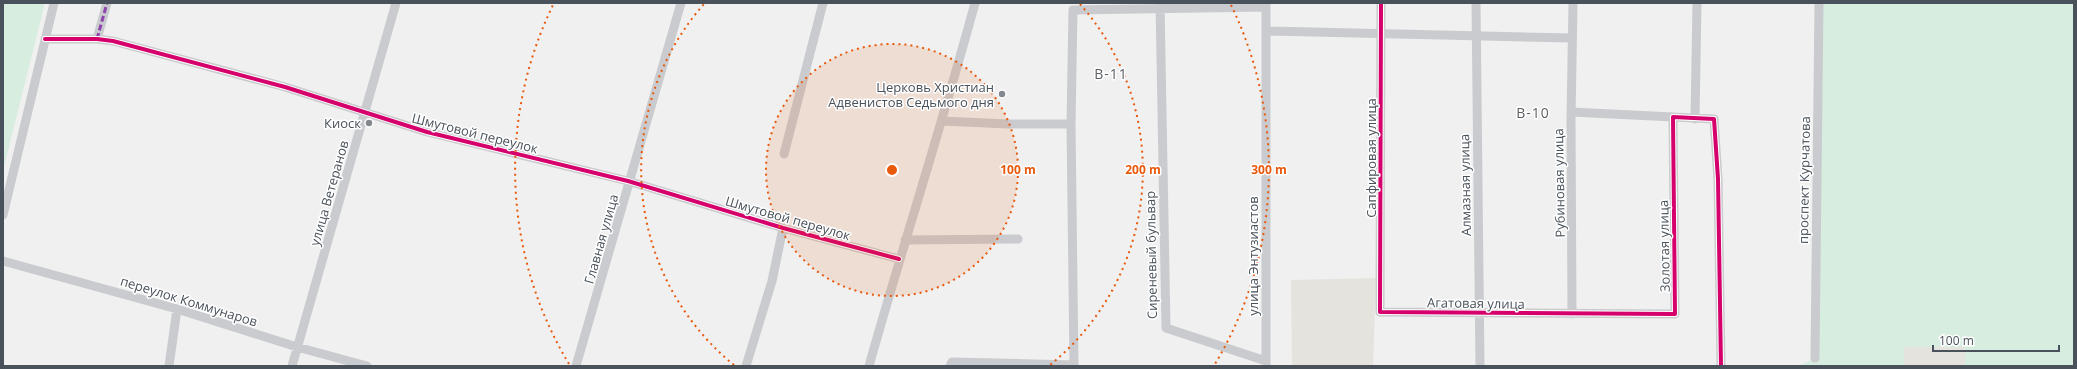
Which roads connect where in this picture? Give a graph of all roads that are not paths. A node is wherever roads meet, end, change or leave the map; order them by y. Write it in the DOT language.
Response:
graph roads {
  1 [pos="54,3"];
  2 [pos="107,3"];
  3 [pos="396,3"];
  4 [pos="681,3"];
  5 [pos="823,3"];
  6 [pos="975,3"];
  7 [pos="1381,3"];
  8 [pos="1476,3"];
  9 [pos="1573,3"];
  10 [pos="1696,3"];
  11 [pos="1819,3"];
  12 [pos="1266,5"];
  13 [pos="1160,6"];
  14 [pos="1267,31"];
  15 [pos="1381,32"];
  16 [pos="1476,36"];
  17 [pos="1572,38"];
  18 [pos="44,39"];
  19 [pos="97,39"];
  20 [pos="1571,112"];
  21 [pos="365,114"];
  22 [pos="1673,117"];
  23 [pos="1695,119"];
  24 [pos="942,121"];
  25 [pos="1071,124"];
  26 [pos="784,154"];
  27 [pos="628,181"];
  28 [pos="3,215"];
  29 [pos="783,228"];
  30 [pos="1018,239"];
  31 [pos="905,240"];
  32 [pos="899,259"];
  33 [pos="3,261"];
  34 [pos="177,310"];
  35 [pos="1380,312"];
  36 [pos="1480,312"];
  37 [pos="1572,314"];
  38 [pos="297,347"];
  39 [pos="1815,358"];
  40 [pos="1266,364"];
  41 [pos="1074,365"];
  42 [pos="169,366"];
  43 [pos="292,366"];
  44 [pos="367,366"];
  45 [pos="576,366"];
  46 [pos="746,366"];
  47 [pos="869,366"];
  48 [pos="950,366"];
  49 [pos="1480,366"];
  50 [pos="1721,366"];
  1 -- 18 [label="street"];
  2 -- 19 [label="street"];
  3 -- 21 [label="street, улица Ветеранов"];
  4 -- 27 [label="street, Главная улица"];
  5 -- 26 [label="street"];
  6 -- 24 [label="street"];
  7 -- 15 [label="street, Сапфировая улица"];
  8 -- 16 [label="street, Алмазная улица"];
  9 -- 17 [label="street, Рубиновая улица"];
  10 -- 23 [label="street"];
  11 -- 39 [label="street, проспект Курчатова"];
  12 -- 13 [label="street"];
  12 -- 14 [label="street, улица Энтузиастов"];
  13 -- 25 [label="street"];
  13 -- 40 [label="street, Сиреневый бульвар"];
  14 -- 15 [label="street"];
  14 -- 40 [label="street, улица Энтузиастов"];
  15 -- 16 [label="street"];
  15 -- 35 [label="street, Сапфировая улица"];
  16 -- 17 [label="street"];
  16 -- 36 [label="street, Алмазная улица"];
  17 -- 20 [label="street, Рубиновая улица"];
  18 -- 19 [label="street, Шмутовой переулок"];
  18 -- 28 [label="street"];
  19 -- 21 [label="street, Шмутовой переулок"];
  20 -- 22 [label="street"];
  20 -- 37 [label="street, Рубиновая улица"];
  21 -- 27 [label="street, Шмутовой переулок"];
  21 -- 38 [label="street, улица Ветеранов"];
  22 -- 23 [label="street"];
  22 -- 37 [label="street, Золотая улица"];
  23 -- 50 [label="street"];
  24 -- 25 [label="street"];
  24 -- 31 [label="street"];
  25 -- 41 [label="street"];
  27 -- 29 [label="street, Шмутовой переулок"];
  27 -- 45 [label="street, Главная улица"];
  29 -- 32 [label="street, Шмутовой переулок"];
  29 -- 46 [label="street"];
  30 -- 31 [label="street"];
  31 -- 32 [label="street"];
  32 -- 47 [label="street"];
  33 -- 34 [label="street, переулок Коммунаров"];
  34 -- 38 [label="street, переулок Коммунаров"];
  34 -- 42 [label="street"];
  35 -- 36 [label="street, Агатовая улица"];
  36 -- 37 [label="street, Агатовая улица"];
  36 -- 49 [label="street, Алмазная улица"];
  38 -- 43 [label="street, улица Ветеранов"];
  38 -- 44 [label="street, переулок Коммунаров"];
  41 -- 48 [label="street"];
}
